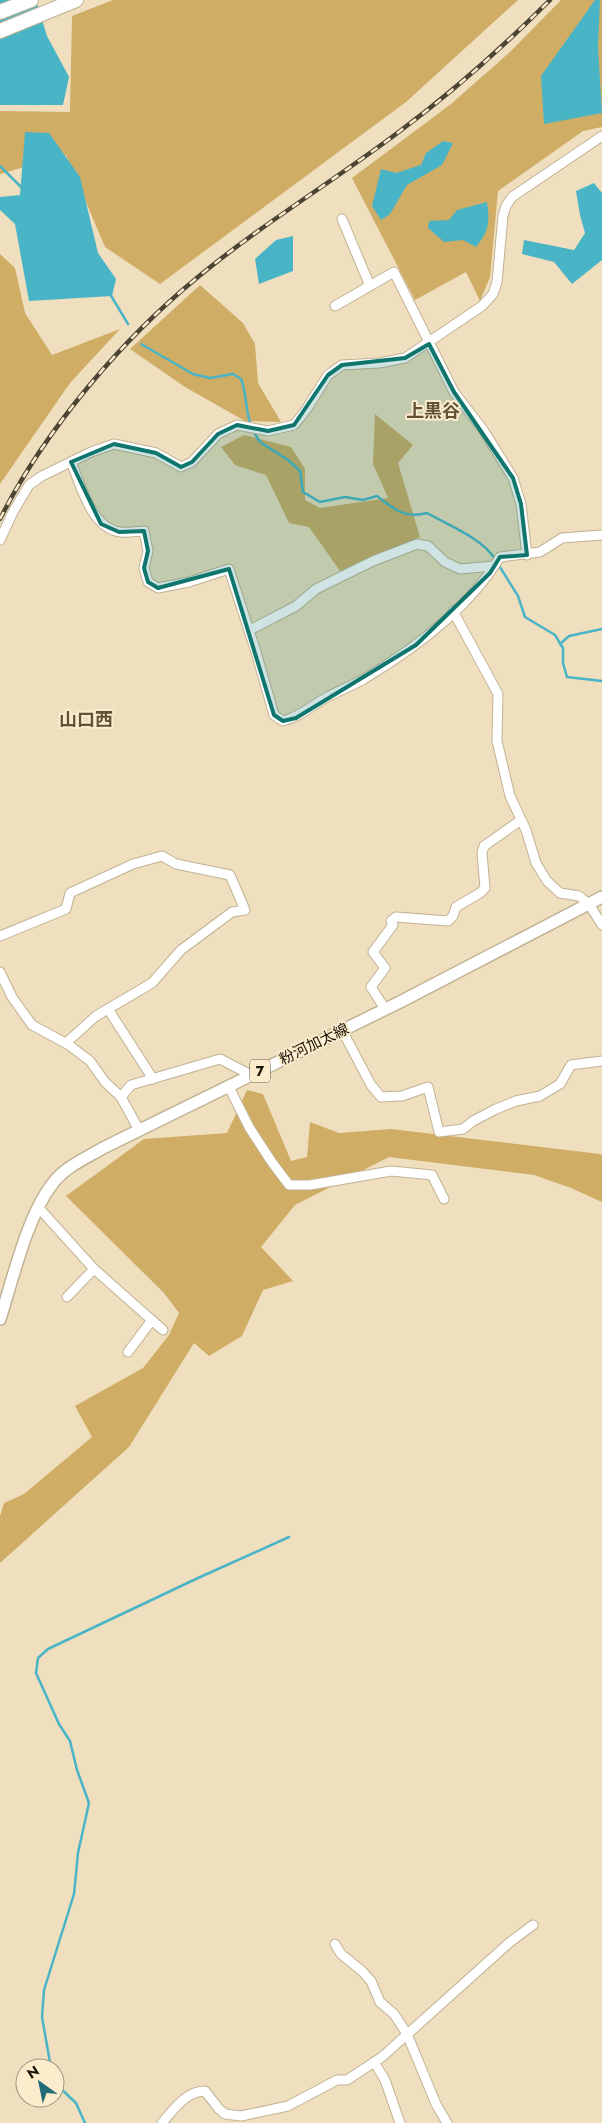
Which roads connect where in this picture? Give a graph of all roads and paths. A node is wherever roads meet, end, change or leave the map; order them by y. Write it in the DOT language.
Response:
graph roads {
  1 [pos="31,0"];
  2 [pos="76,0"];
  3 [pos="0,12"];
  4 [pos="0,31"];
  5 [pos="602,136"];
  6 [pos="342,219"];
  7 [pos="370,286"];
  8 [pos="335,306"];
  9 [pos="429,344"];
  10 [pos="71,462"];
  11 [pos="602,535"];
  12 [pos="0,540"];
  13 [pos="527,555"];
  14 [pos="494,566"];
  15 [pos="454,612"];
  16 [pos="250,630"];
  17 [pos="521,820"];
  18 [pos="602,897"];
  19 [pos="589,904"];
  20 [pos="602,925"];
  21 [pos="0,936"];
  22 [pos="0,972"];
  23 [pos="108,1009"];
  24 [pos="386,1009"];
  25 [pos="342,1030"];
  26 [pos="66,1043"];
  27 [pos="602,1061"];
  28 [pos="251,1075"];
  29 [pos="153,1079"];
  30 [pos="228,1087"];
  31 [pos="121,1097"];
  32 [pos="139,1130"];
  33 [pos="444,1199"];
  34 [pos="38,1207"];
  35 [pos="94,1269"];
  36 [pos="67,1297"];
  37 [pos="0,1319"];
  38 [pos="152,1320"];
  39 [pos="163,1330"];
  40 [pos="128,1352"];
  41 [pos="533,1925"];
  42 [pos="335,1944"];
  43 [pos="407,2034"];
  44 [pos="374,2062"];
  45 [pos="162,2123"];
  46 [pos="400,2123"];
  47 [pos="447,2123"];
  1 -- 3 [label="highway"];
  2 -- 4 [label="highway"];
  5 -- 9 [label="street"];
  6 -- 7 [label="street"];
  7 -- 8 [label="street"];
  7 -- 9 [label="street"];
  9 -- 10 [label="street"];
  9 -- 13 [label="street"];
  10 -- 12 [label="street"];
  10 -- 16 [label="street"];
  11 -- 13 [label="street"];
  13 -- 14 [label="street"];
  14 -- 15 [label="street"];
  14 -- 16 [label="street"];
  15 -- 16 [label="street"];
  15 -- 17 [label="street"];
  17 -- 19 [label="street"];
  17 -- 24 [label="street"];
  18 -- 19 [label="main road, 粉河加太線 / 7"];
  19 -- 20 [label="street"];
  19 -- 24 [label="main road, 粉河加太線 / 7"];
  21 -- 23 [label="street"];
  22 -- 26 [label="street"];
  23 -- 26 [label="street"];
  23 -- 29 [label="street"];
  24 -- 25 [label="main road, 粉河加太線 / 7"];
  25 -- 27 [label="street"];
  25 -- 28 [label="main road, 粉河加太線 / 7"];
  26 -- 31 [label="street"];
  28 -- 29 [label="street"];
  28 -- 30 [label="main road, 粉河加太線 / 7"];
  29 -- 31 [label="street"];
  30 -- 32 [label="main road, 粉河加太線 / 7"];
  30 -- 33 [label="street"];
  31 -- 32 [label="street"];
  32 -- 34 [label="main road, 粉河加太線 / 7"];
  34 -- 35 [label="street"];
  34 -- 37 [label="main road, 粉河加太線 / 7"];
  35 -- 36 [label="street"];
  35 -- 38 [label="street"];
  38 -- 39 [label="street"];
  38 -- 40 [label="street"];
  41 -- 43 [label="street"];
  42 -- 43 [label="street"];
  43 -- 44 [label="street"];
  43 -- 47 [label="street"];
  44 -- 45 [label="street"];
  44 -- 46 [label="street"];
}
